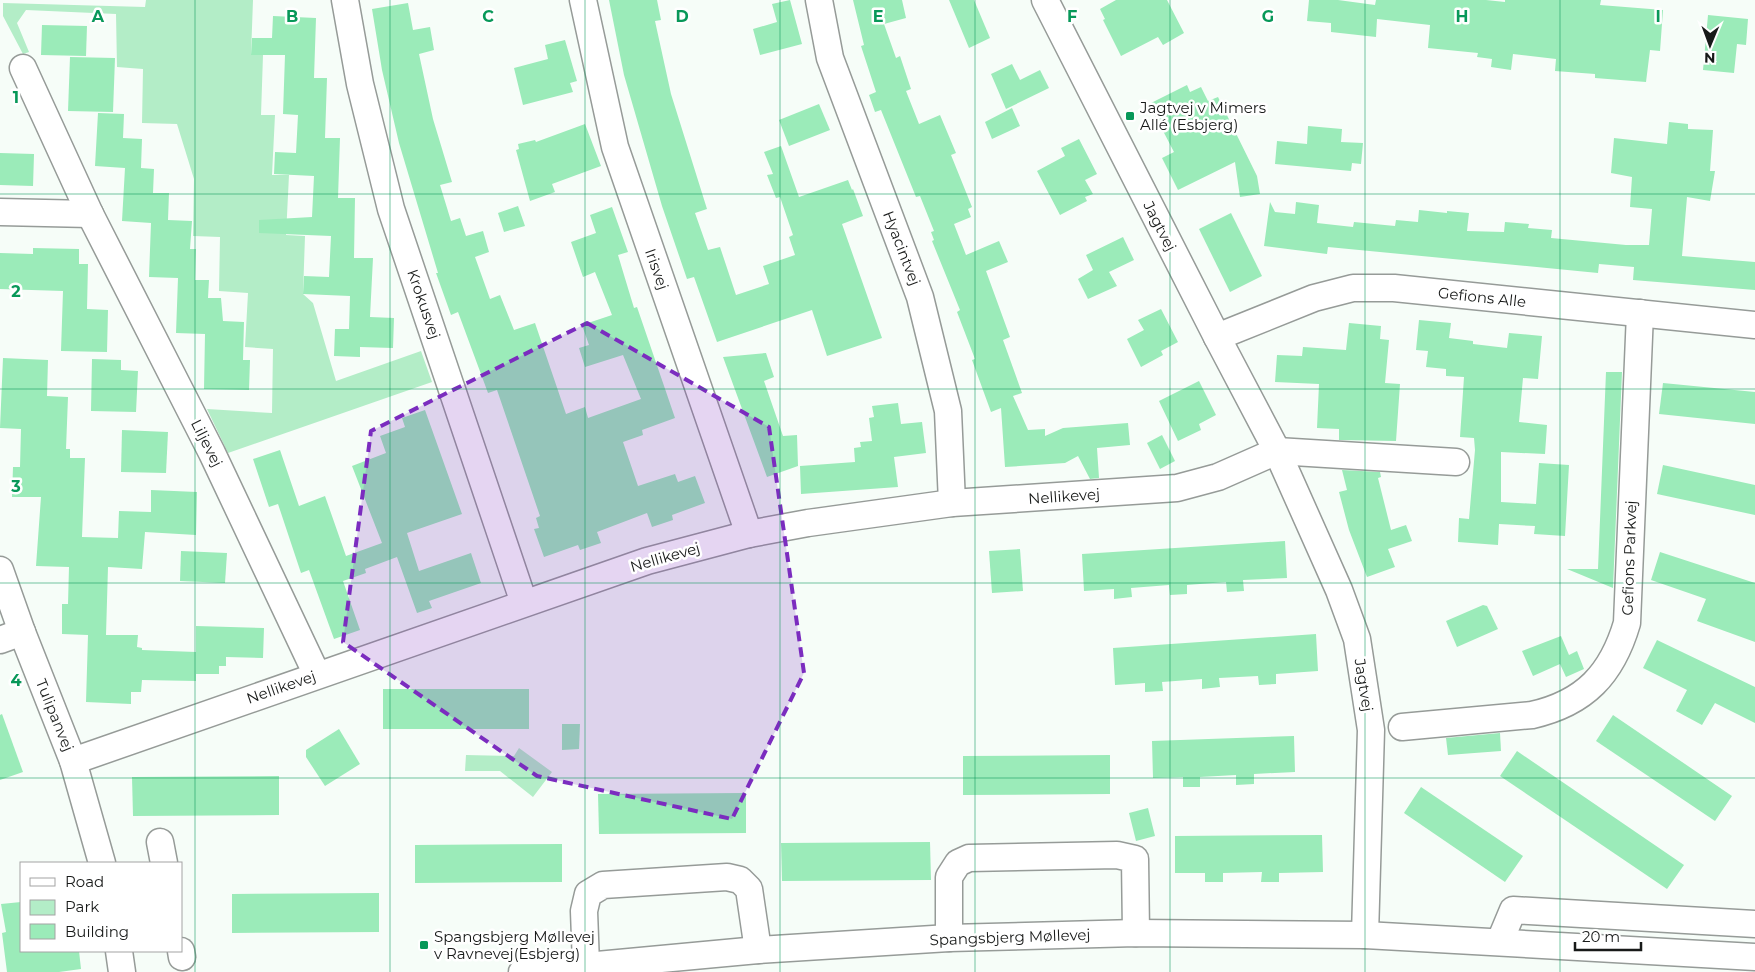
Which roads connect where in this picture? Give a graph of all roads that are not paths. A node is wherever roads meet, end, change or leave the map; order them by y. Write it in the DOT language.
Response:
graph roads {
  1 [pos="345,0"];
  2 [pos="583,0"];
  3 [pos="820,0"];
  4 [pos="1047,1"];
  5 [pos="23,68"];
  6 [pos="0,212"];
  7 [pos="90,214"];
  8 [pos="1640,313"];
  9 [pos="1755,324"];
  10 [pos="1217,337"];
  11 [pos="1277,450"];
  12 [pos="1456,462"];
  13 [pos="952,503"];
  14 [pos="749,534"];
  15 [pos="0,570"];
  16 [pos="524,603"];
  17 [pos="11,636"];
  18 [pos="317,675"];
  19 [pos="1402,727"];
  20 [pos="73,761"];
  21 [pos="102,862"];
  22 [pos="1755,924"];
  23 [pos="1136,933"];
  24 [pos="1366,935"];
  25 [pos="949,938"];
  26 [pos="1500,941"];
  27 [pos="758,950"];
  28 [pos="119,952"];
  29 [pos="1755,957"];
  30 [pos="724,962"];
  31 [pos="586,964"];
  32 [pos="122,972"];
  33 [pos="522,972"];
  1 -- 16 [label="street, Krokusvej"];
  2 -- 14 [label="street, Irisvej"];
  3 -- 13 [label="street, Hyacintvej"];
  4 -- 10 [label="street, Jagtvej"];
  5 -- 7 [label="street, Liljevej"];
  6 -- 7 [label="street"];
  7 -- 18 [label="street, Liljevej"];
  8 -- 9 [label="street, Gefions Alle"];
  8 -- 10 [label="street, Gefions Alle"];
  8 -- 19 [label="street, Gefions Parkvej"];
  10 -- 11 [label="street, Jagtvej"];
  11 -- 12 [label="street"];
  11 -- 13 [label="street, Nellikevej"];
  11 -- 24 [label="street, Jagtvej"];
  13 -- 14 [label="street, Nellikevej"];
  14 -- 16 [label="street, Nellikevej"];
  15 -- 17 [label="street, Tulipanvej"];
  16 -- 18 [label="street, Nellikevej"];
  17 -- 20 [label="street, Tulipanvej"];
  18 -- 20 [label="street, Nellikevej"];
  20 -- 21 [label="street, Tulipanvej"];
  22 -- 26 [label="street"];
  23 -- 24 [label="street, Spangsbjerg Møllevej"];
  23 -- 25 [label="street, Spangsbjerg Møllevej"];
  23 -- 25 [label="street"];
  24 -- 26 [label="street, Spangsbjerg Møllevej"];
  25 -- 27 [label="street, Spangsbjerg Møllevej"];
  26 -- 29 [label="street, Spangsbjerg Møllevej"];
  27 -- 30 [label="street, Spangsbjerg Møllevej"];
  27 -- 31 [label="street"];
  28 -- 32 [label="street"];
  30 -- 31 [label="street, Spangsbjerg Møllevej"];
  31 -- 33 [label="street, Spangsbjerg Møllevej"];
}
